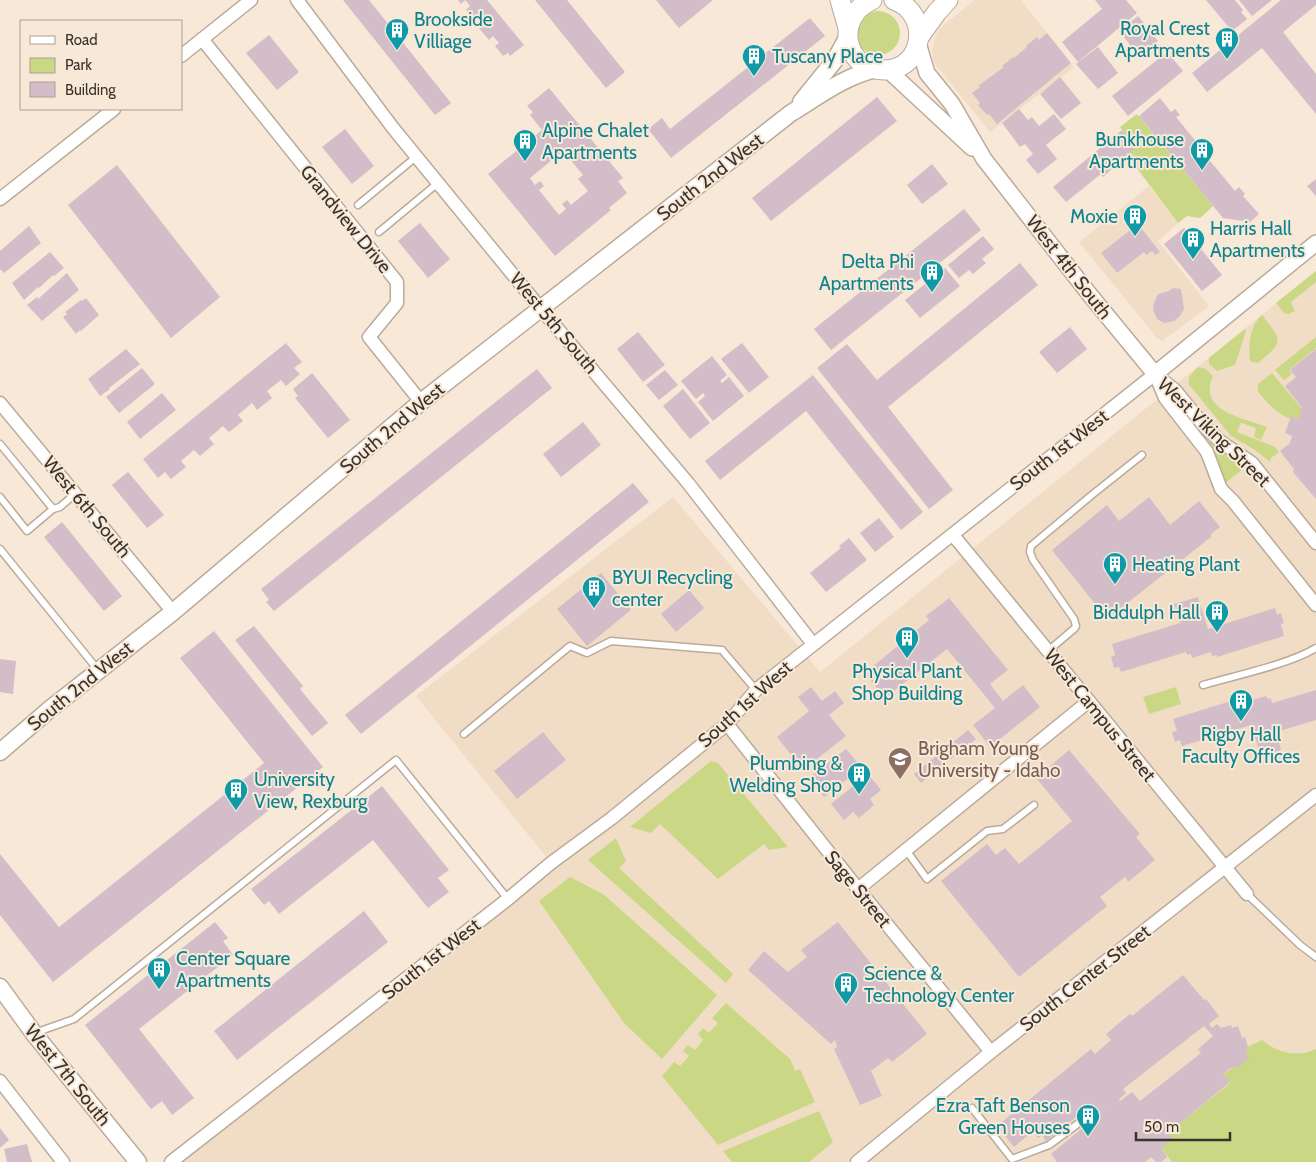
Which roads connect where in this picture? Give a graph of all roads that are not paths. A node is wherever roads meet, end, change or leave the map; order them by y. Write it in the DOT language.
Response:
graph roads {
  1 [pos="250,0"];
  2 [pos="297,0"];
  3 [pos="840,0"];
  4 [pos="872,0"];
  5 [pos="894,0"];
  6 [pos="948,0"];
  7 [pos="848,33"];
  8 [pos="202,39"];
  9 [pos="919,40"];
  10 [pos="182,55"];
  11 [pos="882,70"];
  12 [pos="113,110"];
  13 [pos="791,113"];
  14 [pos="416,157"];
  15 [pos="984,159"];
  16 [pos="438,183"];
  17 [pos="0,199"];
  18 [pos="358,205"];
  19 [pos="379,232"];
  20 [pos="1316,243"];
  21 [pos="541,308"];
  22 [pos="1155,374"];
  23 [pos="422,402"];
  24 [pos="0,403"];
  25 [pos="0,444"];
  26 [pos="1142,455"];
  27 [pos="75,494"];
  28 [pos="0,497"];
  29 [pos="53,509"];
  30 [pos="953,535"];
  31 [pos="1316,543"];
  32 [pos="0,549"];
  33 [pos="1316,604"];
  34 [pos="174,612"];
  35 [pos="813,644"];
  36 [pos="1316,648"];
  37 [pos="1048,652"];
  38 [pos="99,671"];
  39 [pos="1203,685"];
  40 [pos="756,690"];
  41 [pos="1089,701"];
  42 [pos="727,724"];
  43 [pos="464,734"];
  44 [pos="0,752"];
  45 [pos="1316,795"];
  46 [pos="1034,805"];
  47 [pos="906,850"];
  48 [pos="1225,867"];
  49 [pos="858,889"];
  50 [pos="1247,894"];
  51 [pos="508,899"];
  52 [pos="1316,957"];
  53 [pos="0,987"];
  54 [pos="36,1036"];
  55 [pos="991,1052"];
  56 [pos="0,1081"];
  57 [pos="972,1108"];
  58 [pos="1083,1120"];
  59 [pos="64,1162"];
  60 [pos="138,1162"];
  61 [pos="171,1162"];
  62 [pos="856,1162"];
  1 -- 8 [label="street"];
  2 -- 14 [label="street, West 5th South"];
  3 -- 7 [label="main road"];
  4 -- 7 [label="main road"];
  5 -- 9 [label="main road"];
  6 -- 9 [label="main road"];
  7 -- 11 [label="main road"];
  7 -- 13 [label="main road, South 2nd West"];
  8 -- 10 [label="street"];
  8 -- 23 [label="street, Grandview Drive"];
  9 -- 11 [label="main road"];
  9 -- 15 [label="street, West 4th South"];
  11 -- 13 [label="main road, South 2nd West"];
  11 -- 15 [label="street, West 4th South"];
  12 -- 17 [label="street"];
  13 -- 21 [label="main road, South 2nd West"];
  14 -- 16 [label="street, West 5th South"];
  14 -- 18 [label="lane"];
  15 -- 22 [label="street, West 4th South"];
  16 -- 19 [label="lane"];
  16 -- 21 [label="street, West 5th South"];
  20 -- 22 [label="street, South 1st West"];
  21 -- 23 [label="main road, South 2nd West"];
  21 -- 35 [label="street, West 5th South"];
  22 -- 30 [label="street, South 1st West"];
  22 -- 31 [label="street, West Viking Street"];
  22 -- 33 [label="street, West Viking Street"];
  23 -- 34 [label="main road, South 2nd West"];
  24 -- 27 [label="street, West 6th South"];
  25 -- 29 [label="lane"];
  26 -- 37 [label="lane"];
  27 -- 29 [label="lane"];
  27 -- 34 [label="street, West 6th South"];
  28 -- 29 [label="lane"];
  30 -- 35 [label="street, South 1st West"];
  30 -- 37 [label="street, West Campus Street"];
  32 -- 38 [label="lane"];
  34 -- 38 [label="main road, South 2nd West"];
  35 -- 40 [label="street, South 1st West"];
  36 -- 39 [label="lane"];
  37 -- 41 [label="street, West Campus Street"];
  38 -- 44 [label="main road, South 2nd West"];
  40 -- 42 [label="street, South 1st West"];
  40 -- 43 [label="lane"];
  41 -- 47 [label="street"];
  41 -- 48 [label="street, West Campus Street"];
  42 -- 49 [label="street, Sage Street"];
  42 -- 51 [label="street, South 1st West"];
  45 -- 48 [label="street, South Center Street"];
  46 -- 47 [label="lane"];
  47 -- 49 [label="street"];
  48 -- 50 [label="street, West Campus Street"];
  48 -- 55 [label="street, South Center Street"];
  49 -- 55 [label="street, Sage Street"];
  50 -- 52 [label="lane"];
  51 -- 54 [label="lane"];
  51 -- 61 [label="street, South 1st West"];
  53 -- 54 [label="main road, West 7th South"];
  54 -- 60 [label="main road, West 7th South"];
  55 -- 62 [label="street, South Center Street"];
  56 -- 59 [label="street"];
  57 -- 58 [label="lane"];
}
